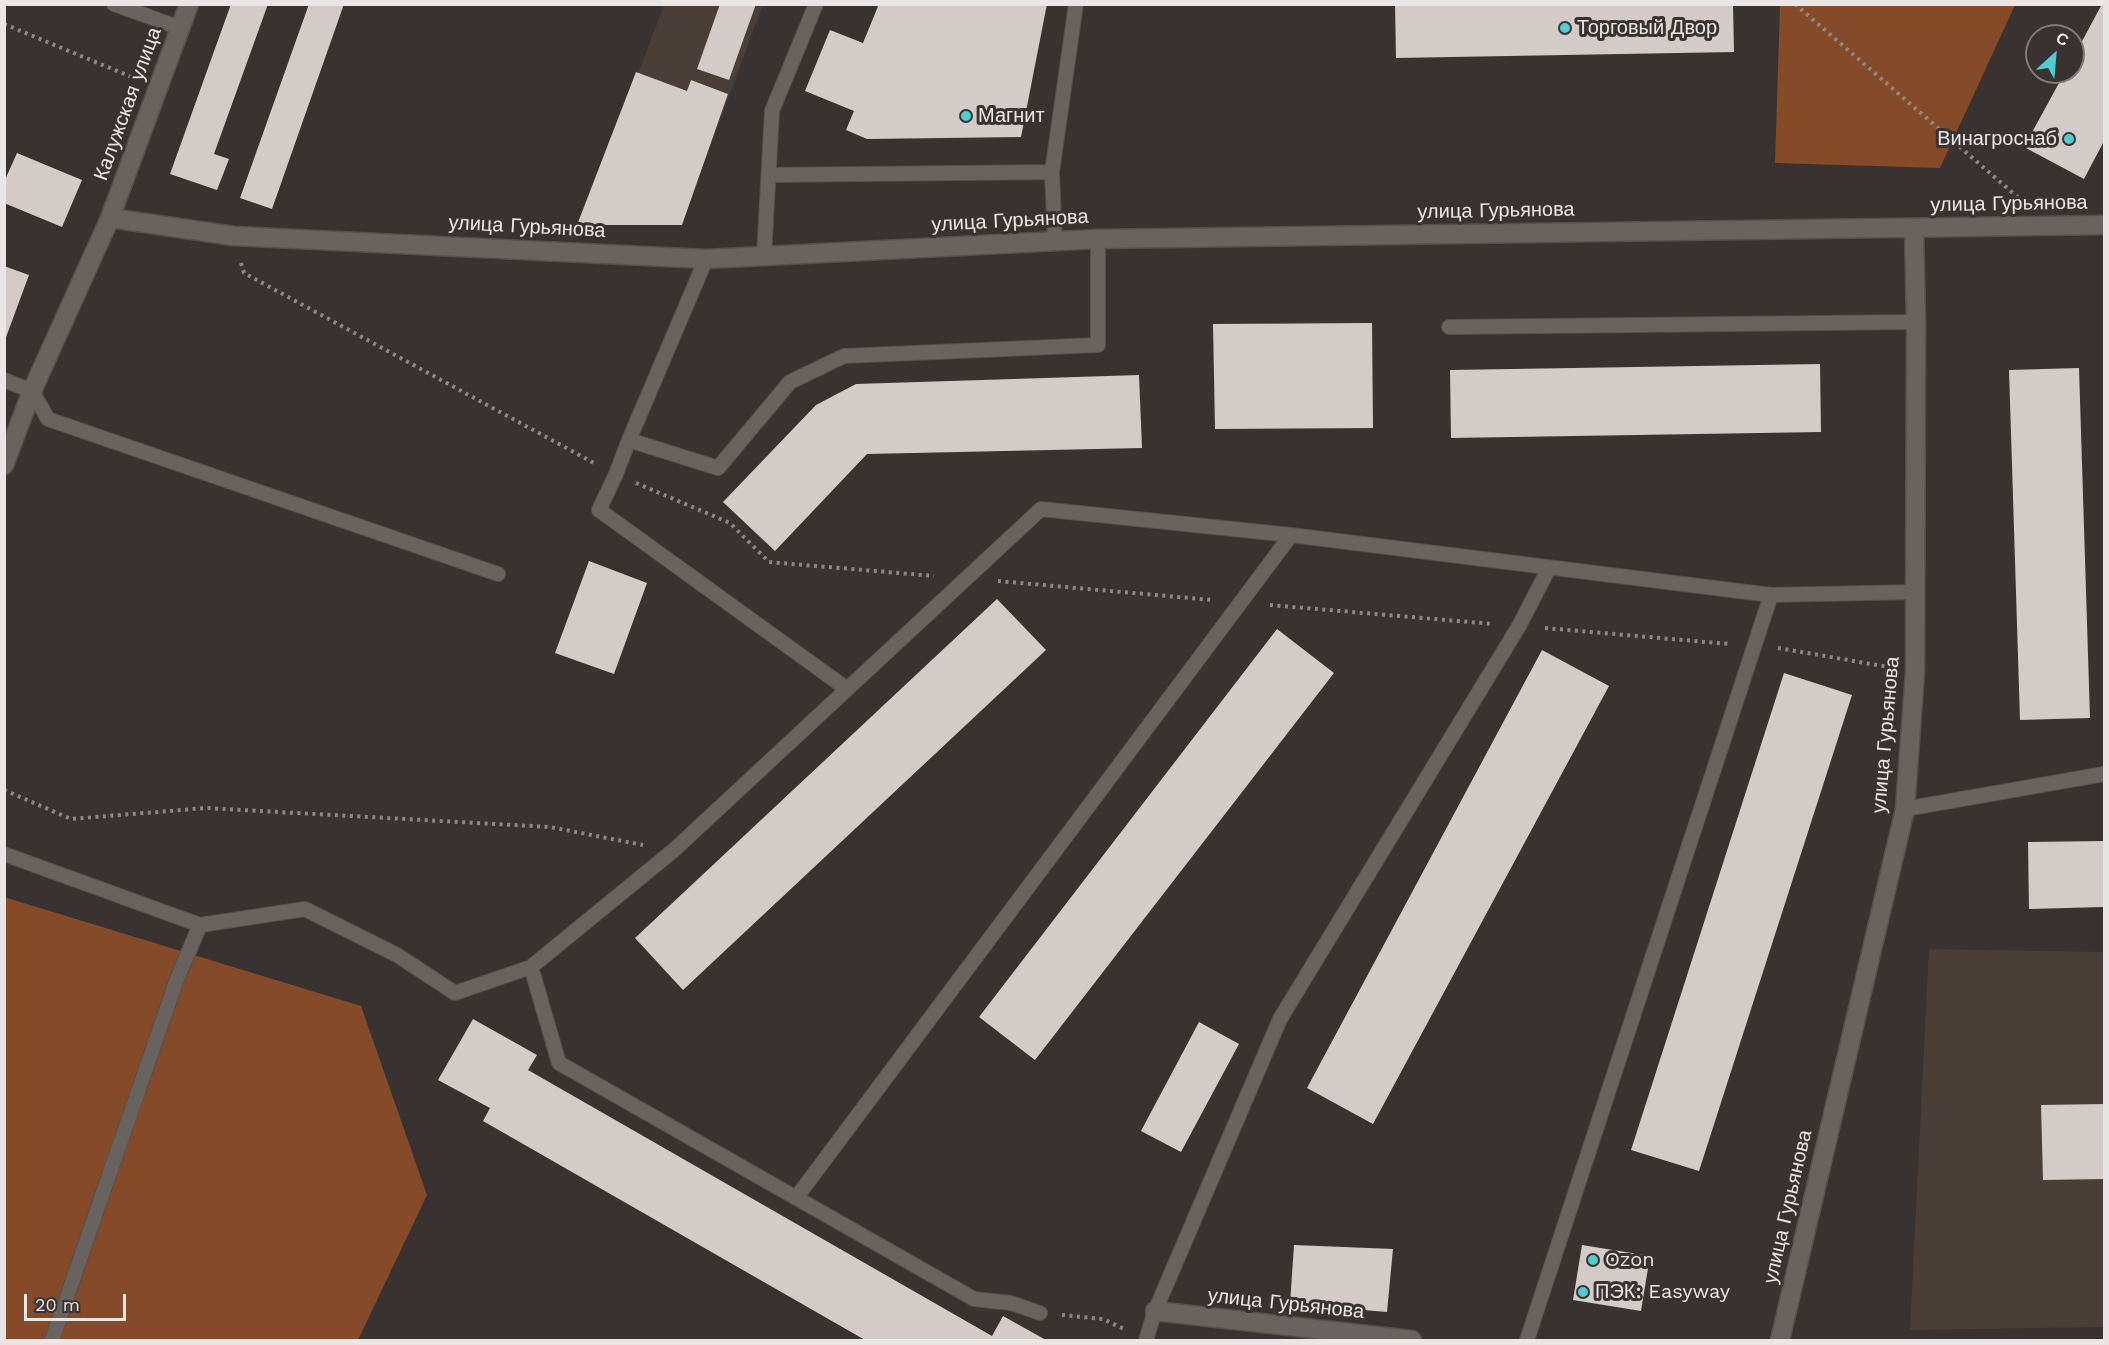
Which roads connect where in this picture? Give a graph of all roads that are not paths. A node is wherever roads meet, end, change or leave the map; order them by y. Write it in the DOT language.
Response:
graph roads {
  1 [pos="114,4"];
  2 [pos="189,4"];
  3 [pos="816,4"];
  4 [pos="1076,4"];
  5 [pos="180,28"];
  6 [pos="1052,172"];
  7 [pos="769,175"];
  8 [pos="110,218"];
  9 [pos="2104,225"];
  10 [pos="1914,228"];
  11 [pos="1098,239"];
  12 [pos="1055,241"];
  13 [pos="764,256"];
  14 [pos="706,259"];
  15 [pos="1916,322"];
  16 [pos="1449,327"];
  17 [pos="4,380"];
  18 [pos="32,391"];
  19 [pos="629,440"];
  20 [pos="4,465"];
  21 [pos="1291,535"];
  22 [pos="1549,568"];
  23 [pos="498,574"];
  24 [pos="1916,592"];
  25 [pos="1771,595"];
  26 [pos="847,689"];
  27 [pos="2104,774"];
  28 [pos="1905,809"];
  29 [pos="4,854"];
  30 [pos="200,925"];
  31 [pos="531,967"];
  32 [pos="796,1198"];
  33 [pos="1155,1311"];
  34 [pos="1040,1313"];
  35 [pos="1146,1340"];
  36 [pos="52,1341"];
  37 [pos="1412,1341"];
  38 [pos="1527,1341"];
  39 [pos="1779,1341"];
  1 -- 5 [label="lane"];
  2 -- 5 [label="street, Калужская улица"];
  3 -- 7 [label="lane"];
  4 -- 6 [label="lane"];
  5 -- 8 [label="street, Калужская улица"];
  6 -- 7 [label="lane"];
  6 -- 12 [label="lane"];
  7 -- 13 [label="lane"];
  8 -- 14 [label="street, улица Гурьянова"];
  8 -- 18 [label="street, Калужская улица"];
  9 -- 10 [label="street, улица Гурьянова"];
  10 -- 11 [label="street, улица Гурьянова"];
  10 -- 15 [label="street, улица Гурьянова"];
  11 -- 12 [label="street, улица Гурьянова"];
  11 -- 19 [label="lane"];
  12 -- 13 [label="street, улица Гурьянова"];
  13 -- 14 [label="street, улица Гурьянова"];
  14 -- 19 [label="lane"];
  15 -- 16 [label="lane"];
  15 -- 24 [label="street, улица Гурьянова"];
  17 -- 18 [label="lane"];
  18 -- 20 [label="street, Калужская улица"];
  18 -- 23 [label="lane"];
  19 -- 26 [label="lane"];
  21 -- 22 [label="lane"];
  21 -- 26 [label="lane"];
  21 -- 32 [label="lane"];
  22 -- 25 [label="lane"];
  22 -- 33 [label="lane"];
  24 -- 25 [label="lane"];
  24 -- 28 [label="street, улица Гурьянова"];
  25 -- 38 [label="lane"];
  26 -- 31 [label="lane"];
  27 -- 28 [label="lane"];
  28 -- 39 [label="street, улица Гурьянова"];
  29 -- 30 [label="lane"];
  30 -- 31 [label="lane"];
  30 -- 36 [label="lane"];
  31 -- 32 [label="lane"];
  32 -- 34 [label="lane"];
  33 -- 35 [label="lane"];
  33 -- 37 [label="street, улица Гурьянова"];
}
